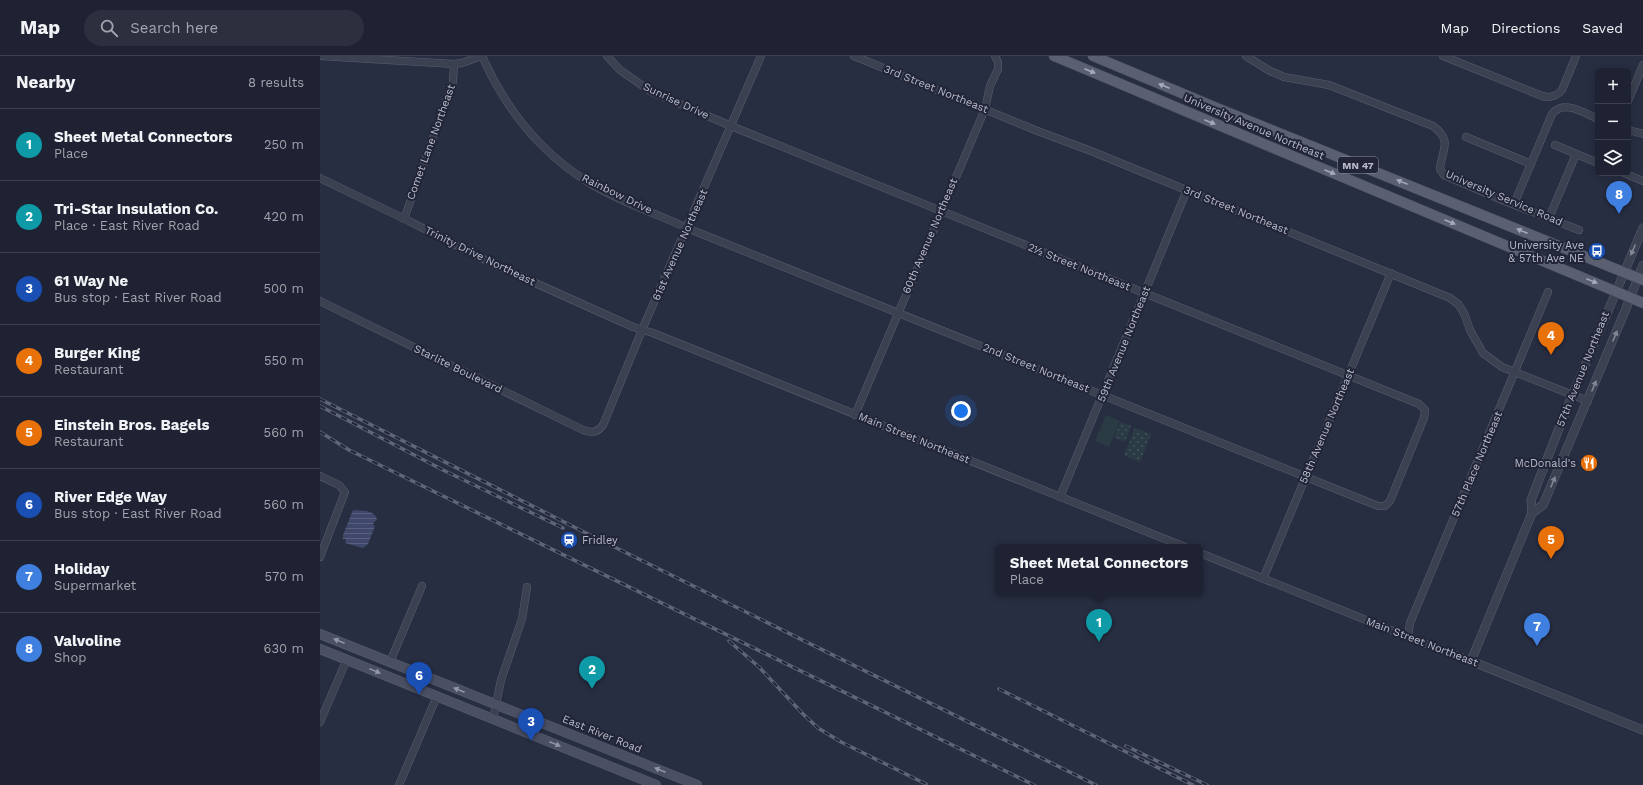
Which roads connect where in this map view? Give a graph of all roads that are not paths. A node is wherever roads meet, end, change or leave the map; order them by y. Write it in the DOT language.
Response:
graph roads {
  1 [pos="320,56"];
  2 [pos="482,56"];
  3 [pos="607,56"];
  4 [pos="761,56"];
  5 [pos="854,56"];
  6 [pos="995,56"];
  7 [pos="1054,56"];
  8 [pos="1093,56"];
  9 [pos="1246,56"];
  10 [pos="1443,56"];
  11 [pos="1576,56"];
  12 [pos="454,64"];
  13 [pos="1643,65"];
  14 [pos="1631,94"];
  15 [pos="985,109"];
  16 [pos="1595,118"];
  17 [pos="731,126"];
  18 [pos="1631,131"];
  19 [pos="1643,134"];
  20 [pos="1466,137"];
  21 [pos="1555,145"];
  22 [pos="1576,154"];
  23 [pos="1595,162"];
  24 [pos="1531,164"];
  25 [pos="1631,176"];
  26 [pos="320,178"];
  27 [pos="1643,181"];
  28 [pos="1188,190"];
  29 [pos="1514,204"];
  30 [pos="941,211"];
  31 [pos="404,218"];
  32 [pos="1549,218"];
  33 [pos="687,228"];
  34 [pos="1643,228"];
  35 [pos="1579,230"];
  36 [pos="1643,265"];
  37 [pos="1623,272"];
  38 [pos="1391,273"];
  39 [pos="1641,279"];
  40 [pos="1616,291"];
  41 [pos="1548,292"];
  42 [pos="1144,294"];
  43 [pos="1631,298"];
  44 [pos="320,301"];
  45 [pos="1643,303"];
  46 [pos="899,312"];
  47 [pos="642,330"];
  48 [pos="1515,372"];
  49 [pos="1348,375"];
  50 [pos="1573,394"];
  51 [pos="1103,395"];
  52 [pos="1588,401"];
  53 [pos="855,415"];
  54 [pos="596,432"];
  55 [pos="320,476"];
  56 [pos="1306,477"];
  57 [pos="1060,497"];
  58 [pos="1385,506"];
  59 [pos="1532,513"];
  60 [pos="1178,544"];
  61 [pos="1203,554"];
  62 [pos="320,557"];
  63 [pos="1263,579"];
  64 [pos="422,586"];
  65 [pos="527,587"];
  66 [pos="320,634"];
  67 [pos="1408,637"];
  68 [pos="320,649"];
  69 [pos="346,659"];
  70 [pos="1471,661"];
  71 [pos="390,662"];
  72 [pos="437,696"];
  73 [pos="496,704"];
  74 [pos="493,719"];
  75 [pos="320,722"];
  76 [pos="1643,730"];
  77 [pos="400,785"];
  78 [pos="656,785"];
  79 [pos="697,785"];
  1 -- 12 [label="street"];
  2 -- 12 [label="street"];
  2 -- 33 [label="street, Rainbow Drive"];
  3 -- 17 [label="street, Sunrise Drive"];
  4 -- 17 [label="street, 61st Avenue Northeast"];
  5 -- 15 [label="street, 3rd Street Northeast"];
  6 -- 15 [label="street, 60th Avenue Northeast"];
  7 -- 40 [label="main road, University Avenue Northeast / MN 47, one-way"];
  37 -- 8 [label="main road, University Avenue Northeast / MN 47, one-way"];
  9 -- 29 [label="street, University Service Road"];
  10 -- 11 [label="street"];
  12 -- 31 [label="street, Comet Lane Northeast"];
  13 -- 14 [label="street"];
  15 -- 28 [label="street, 3rd Street Northeast"];
  15 -- 30 [label="street, 60th Avenue Northeast"];
  16 -- 24 [label="street"];
  17 -- 30 [label="street, 2½ Street Northeast"];
  17 -- 33 [label="street, 61st Avenue Northeast"];
  18 -- 19 [label="street"];
  20 -- 24 [label="street"];
  21 -- 22 [label="street"];
  22 -- 23 [label="street"];
  22 -- 32 [label="street"];
  24 -- 29 [label="street"];
  25 -- 27 [label="street"];
  26 -- 31 [label="street, Trinity Drive Northeast"];
  28 -- 38 [label="street, 3rd Street Northeast"];
  28 -- 42 [label="street, 59th Avenue Northeast"];
  29 -- 32 [label="street, University Service Road"];
  30 -- 42 [label="street, 2½ Street Northeast"];
  30 -- 46 [label="street, 60th Avenue Northeast"];
  31 -- 47 [label="street, Trinity Drive Northeast"];
  32 -- 35 [label="street, University Service Road"];
  33 -- 46 [label="street, 2nd Street Northeast"];
  33 -- 47 [label="street, 61st Avenue Northeast"];
  34 -- 37 [label="street, 57th Avenue Northeast, one-way"];
  36 -- 39 [label="street, 57th Avenue Northeast"];
  37 -- 39 [label="main road, University Avenue Northeast / MN 47"];
  37 -- 40 [label="street, 57th Avenue Northeast"];
  38 -- 48 [label="street, 3rd Street Northeast"];
  38 -- 49 [label="street, 58th Avenue Northeast"];
  39 -- 43 [label="street, 57th Avenue Northeast"];
  40 -- 43 [label="main road, University Avenue Northeast / MN 47"];
  40 -- 50 [label="street, 57th Avenue Northeast"];
  41 -- 48 [label="street, 57th Place Northeast"];
  42 -- 49 [label="street, 2½ Street Northeast"];
  42 -- 51 [label="street, 59th Avenue Northeast"];
  43 -- 45 [label="main road, University Avenue Northeast / MN 47"];
  52 -- 43 [label="street, 57th Avenue Northeast, one-way"];
  44 -- 54 [label="street, Starlite Boulevard"];
  46 -- 51 [label="street, 2nd Street Northeast"];
  46 -- 53 [label="street, 60th Avenue Northeast"];
  47 -- 53 [label="street, Main Street Northeast"];
  47 -- 54 [label="street, 61st Avenue Northeast"];
  48 -- 50 [label="street, 3rd Street Northeast"];
  48 -- 67 [label="street, 57th Place Northeast"];
  49 -- 56 [label="street, 58th Avenue Northeast"];
  49 -- 58 [label="street, 2½ Street Northeast"];
  50 -- 52 [label="street, 3rd Street Northeast"];
  50 -- 59 [label="street, 57th Avenue Northeast"];
  51 -- 56 [label="street, 2nd Street Northeast"];
  51 -- 57 [label="street, 59th Avenue Northeast"];
  59 -- 52 [label="street, 57th Avenue Northeast, one-way"];
  53 -- 57 [label="street, Main Street Northeast"];
  55 -- 62 [label="street"];
  56 -- 58 [label="street, 2nd Street Northeast"];
  56 -- 63 [label="street, 58th Avenue Northeast"];
  57 -- 60 [label="street, Main Street Northeast"];
  59 -- 70 [label="street, 57th Avenue Northeast"];
  61 -- 63 [label="street, Main Street Northeast"];
  63 -- 67 [label="street, Main Street Northeast"];
  64 -- 71 [label="street"];
  65 -- 73 [label="street"];
  71 -- 66 [label="main road, East River Road, one-way"];
  67 -- 70 [label="street, Main Street Northeast"];
  68 -- 69 [label="main road"];
  69 -- 72 [label="main road, one-way"];
  69 -- 75 [label="street"];
  70 -- 76 [label="street, Main Street Northeast"];
  73 -- 71 [label="main road, East River Road, one-way"];
  72 -- 74 [label="main road"];
  72 -- 77 [label="street"];
  73 -- 74 [label="street"];
  79 -- 73 [label="main road, East River Road, one-way"];
  74 -- 78 [label="main road, one-way"];
}
